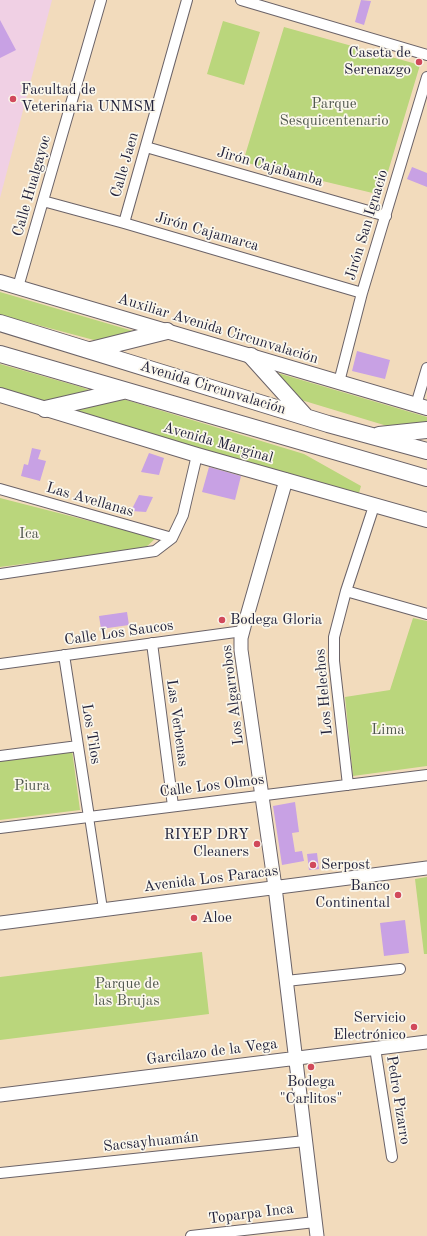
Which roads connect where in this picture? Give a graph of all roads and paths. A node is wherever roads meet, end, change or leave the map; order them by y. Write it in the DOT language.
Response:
graph roads {
  1 [pos="101,0"];
  2 [pos="187,0"];
  3 [pos="241,0"];
  4 [pos="427,54"];
  5 [pos="427,77"];
  6 [pos="146,147"];
  7 [pos="43,201"];
  8 [pos="386,216"];
  9 [pos="124,223"];
  10 [pos="0,282"];
  11 [pos="18,287"];
  12 [pos="362,293"];
  13 [pos="0,323"];
  14 [pos="167,331"];
  15 [pos="91,350"];
  16 [pos="0,354"];
  17 [pos="251,356"];
  18 [pos="427,368"];
  19 [pos="339,382"];
  20 [pos="125,390"];
  21 [pos="0,395"];
  22 [pos="422,407"];
  23 [pos="45,409"];
  24 [pos="307,418"];
  25 [pos="427,430"];
  26 [pos="368,436"];
  27 [pos="427,451"];
  28 [pos="197,455"];
  29 [pos="427,478"];
  30 [pos="286,480"];
  31 [pos="0,490"];
  32 [pos="374,506"];
  33 [pos="427,520"];
  34 [pos="172,538"];
  35 [pos="0,574"];
  36 [pos="346,591"];
  37 [pos="427,614"];
  38 [pos="243,631"];
  39 [pos="152,643"];
  40 [pos="64,655"];
  41 [pos="0,664"];
  42 [pos="78,746"];
  43 [pos="0,756"];
  44 [pos="427,775"];
  45 [pos="348,785"];
  46 [pos="262,796"];
  47 [pos="173,806"];
  48 [pos="89,817"];
  49 [pos="0,828"];
  50 [pos="427,868"];
  51 [pos="275,887"];
  52 [pos="103,909"];
  53 [pos="0,923"];
  54 [pos="400,969"];
  55 [pos="286,981"];
  56 [pos="427,1042"];
  57 [pos="375,1048"];
  58 [pos="295,1058"];
  59 [pos="0,1095"];
  60 [pos="305,1141"];
  61 [pos="392,1157"];
  62 [pos="0,1173"];
  63 [pos="315,1222"];
  64 [pos="191,1236"];
  65 [pos="317,1236"];
  1 -- 7 [label="street, Calle Hualgayoc"];
  2 -- 6 [label="street, Calle Jaen"];
  3 -- 4 [label="street"];
  5 -- 8 [label="street, Jirón San Ignacio"];
  6 -- 8 [label="street, Jirón Cajabamba"];
  6 -- 9 [label="street, Calle Jaen"];
  7 -- 9 [label="street, Jirón Cajamarca"];
  7 -- 11 [label="street, Calle Hualgayoc"];
  8 -- 12 [label="street, Jirón San Ignacio"];
  9 -- 12 [label="street, Jirón Cajamarca"];
  10 -- 11 [label="main road, Auxiliar Avenida Circunvalación"];
  11 -- 14 [label="main road, Auxiliar Avenida Circunvalación"];
  12 -- 19 [label="street, Jirón San Ignacio"];
  13 -- 15 [label="main road, Avenida Circunvalación"];
  14 -- 15 [label="main road"];
  14 -- 17 [label="main road, Auxiliar Avenida Circunvalación"];
  15 -- 24 [label="main road, Avenida Circunvalación"];
  16 -- 20 [label="main road, Avenida Circunvalación"];
  17 -- 19 [label="main road, Auxiliar Avenida Circunvalación"];
  17 -- 24 [label="main road"];
  18 -- 22 [label="street"];
  19 -- 22 [label="main road, Auxiliar Avenida Circunvalación"];
  20 -- 23 [label="main road"];
  20 -- 29 [label="main road, Avenida Circunvalación"];
  21 -- 23 [label="main road, Avenida Marginal"];
  23 -- 28 [label="main road, Avenida Marginal"];
  24 -- 26 [label="main road, Avenida Circunvalación"];
  25 -- 26 [label="main road"];
  26 -- 27 [label="main road, Avenida Circunvalación"];
  28 -- 30 [label="main road, Avenida Marginal"];
  28 -- 34 [label="street"];
  30 -- 32 [label="main road, Avenida Marginal"];
  30 -- 38 [label="street, Los Algarrobos"];
  31 -- 34 [label="street, Las Avellanas"];
  32 -- 33 [label="main road, Avenida Marginal"];
  32 -- 36 [label="street, Los Helechos"];
  34 -- 35 [label="street"];
  36 -- 37 [label="street"];
  36 -- 45 [label="street, Los Helechos"];
  38 -- 39 [label="street, Calle Los Saucos"];
  38 -- 46 [label="street, Los Algarrobos"];
  39 -- 40 [label="street, Calle Los Saucos"];
  39 -- 47 [label="street, Las Verbenas"];
  40 -- 41 [label="street, Calle Los Saucos"];
  40 -- 42 [label="street, Los Tilos"];
  42 -- 43 [label="street"];
  42 -- 48 [label="street, Los Tilos"];
  44 -- 45 [label="street, Calle Los Olmos"];
  45 -- 46 [label="street, Calle Los Olmos"];
  46 -- 47 [label="street, Calle Los Olmos"];
  46 -- 51 [label="street, Los Algarrobos"];
  47 -- 48 [label="street, Calle Los Olmos"];
  48 -- 49 [label="street, Calle Los Olmos"];
  48 -- 52 [label="street"];
  50 -- 51 [label="street, Avenida Los Paracas"];
  51 -- 52 [label="street, Avenida Los Paracas"];
  51 -- 55 [label="street, Los Algarrobos"];
  52 -- 53 [label="street, Avenida Los Paracas"];
  54 -- 55 [label="street"];
  55 -- 58 [label="street, Los Algarrobos"];
  56 -- 57 [label="street, Garcilazo de la Vega"];
  57 -- 58 [label="street, Garcilazo de la Vega"];
  57 -- 61 [label="street, Pedro Pizarro"];
  58 -- 59 [label="street, Garcilazo de la Vega"];
  58 -- 60 [label="street, Los Algarrobos"];
  60 -- 62 [label="street, Sacsayhuamán"];
  60 -- 63 [label="street, Los Algarrobos"];
  63 -- 64 [label="street, Toparpa Inca"];
  63 -- 65 [label="street, Los Algarrobos"];
}
